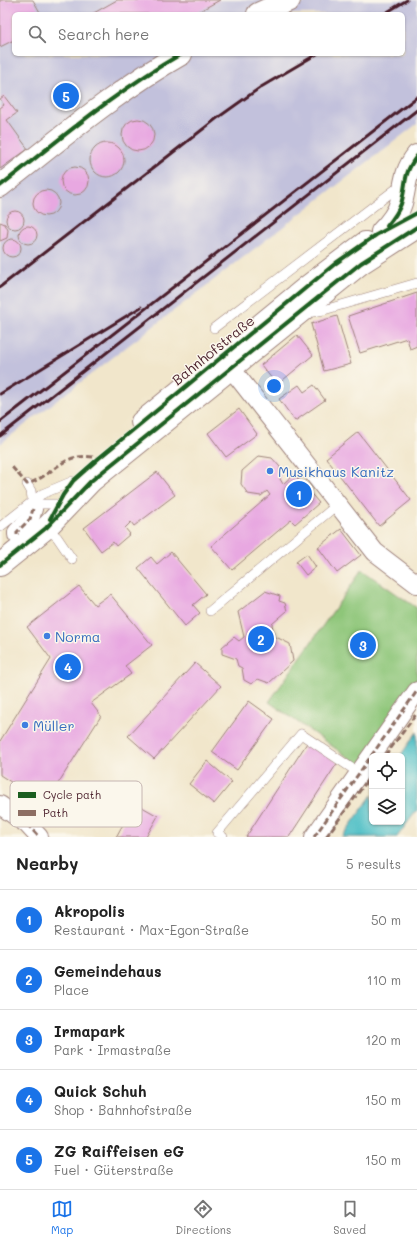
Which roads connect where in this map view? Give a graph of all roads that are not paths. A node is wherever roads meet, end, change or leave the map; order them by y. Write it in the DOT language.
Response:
graph roads {
  1 [pos="289,0"];
  2 [pos="262,12"];
  3 [pos="178,56"];
  4 [pos="417,156"];
  5 [pos="404,182"];
  6 [pos="0,186"];
  7 [pos="417,213"];
  8 [pos="417,227"];
  9 [pos="399,236"];
  10 [pos="417,283"];
  11 [pos="298,314"];
  12 [pos="214,328"];
  13 [pos="227,363"];
  14 [pos="73,481"];
  15 [pos="27,484"];
  16 [pos="64,504"];
  17 [pos="338,504"];
  18 [pos="33,505"];
  19 [pos="0,527"];
  20 [pos="46,528"];
  21 [pos="17,535"];
  22 [pos="72,559"];
  23 [pos="0,565"];
  24 [pos="417,584"];
  25 [pos="210,611"];
  26 [pos="417,692"];
  27 [pos="363,768"];
  28 [pos="0,805"];
  29 [pos="10,812"];
  30 [pos="31,827"];
  31 [pos="39,837"];
  32 [pos="222,837"];
  33 [pos="314,837"];
  1 -- 2 [label="main road"];
  3 -- 6 [label="main road"];
  4 -- 5 [label="main road"];
  5 -- 9 [label="main road"];
  5 -- 12 [label="lane"];
  7 -- 9 [label="main road, Bahnhofstraße"];
  8 -- 9 [label="main road, Bahnhofstraße"];
  9 -- 11 [label="main road, Bahnhofstraße"];
  9 -- 13 [label="main road, Bahnhofstraße"];
  10 -- 11 [label="lane"];
  11 -- 13 [label="main road, Bahnhofstraße"];
  13 -- 14 [label="main road, Bahnhofstraße"];
  13 -- 16 [label="main road, Bahnhofstraße"];
  13 -- 17 [label="street"];
  14 -- 16 [label="main road, Bahnhofstraße"];
  14 -- 18 [label="lane"];
  15 -- 18 [label="lane"];
  16 -- 18 [label="lane"];
  16 -- 20 [label="main road, Bahnhofstraße"];
  17 -- 24 [label="street"];
  17 -- 25 [label="lane"];
  18 -- 19 [label="lane"];
  18 -- 21 [label="street"];
  20 -- 22 [label="lane"];
  20 -- 23 [label="main road, Bahnhofstraße"];
  26 -- 27 [label="street"];
  27 -- 32 [label="lane"];
  27 -- 33 [label="street"];
  28 -- 29 [label="street"];
  30 -- 31 [label="street"];
}
